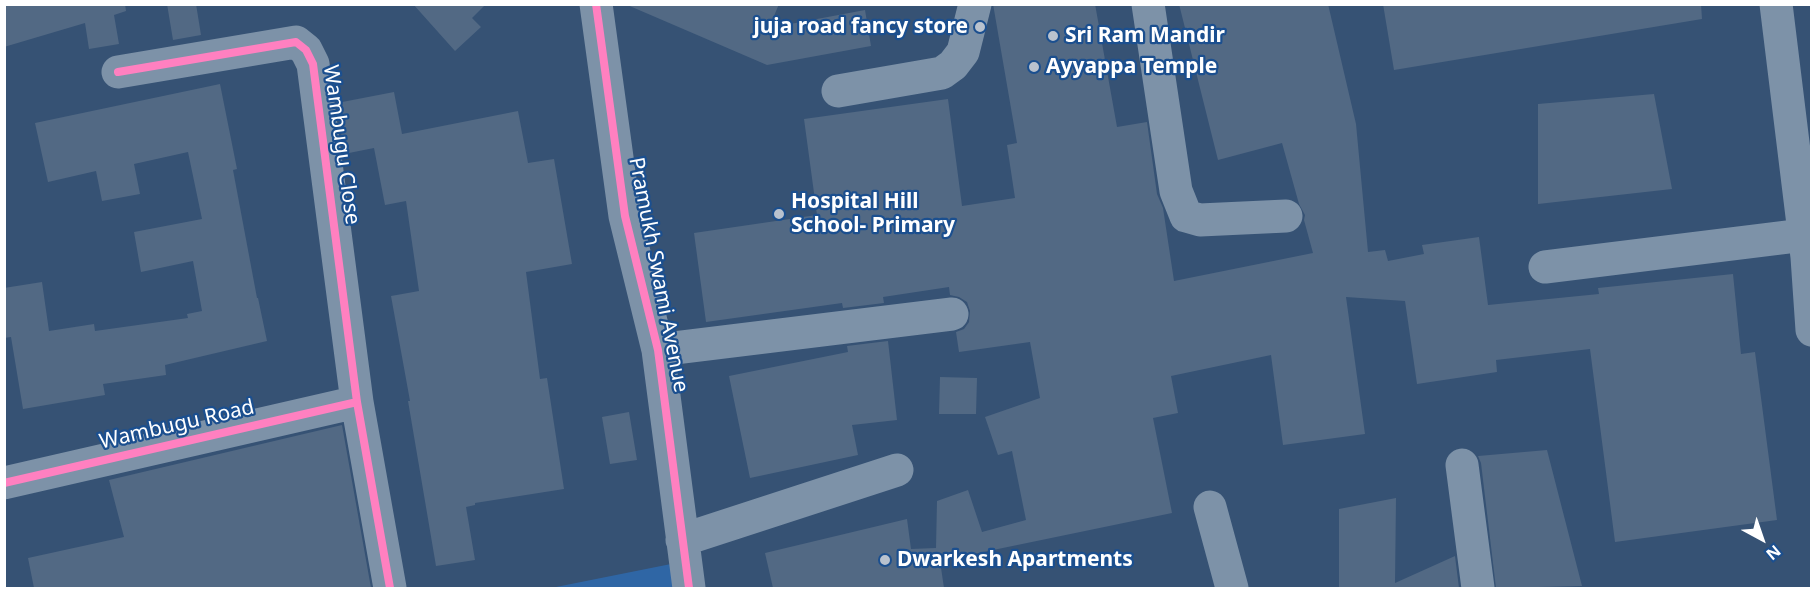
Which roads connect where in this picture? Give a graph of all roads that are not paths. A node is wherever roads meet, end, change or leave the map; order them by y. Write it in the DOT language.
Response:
graph roads {
  1 [pos="596,4"];
  2 [pos="975,4"];
  3 [pos="1148,4"];
  4 [pos="1776,4"];
  5 [pos="118,72"];
  6 [pos="838,91"];
  7 [pos="1286,216"];
  8 [pos="1807,249"];
  9 [pos="1545,267"];
  10 [pos="952,314"];
  11 [pos="1812,330"];
  12 [pos="658,350"];
  13 [pos="357,402"];
  14 [pos="1462,465"];
  15 [pos="897,470"];
  16 [pos="4,483"];
  17 [pos="1210,507"];
  18 [pos="682,540"];
  19 [pos="390,588"];
  20 [pos="690,588"];
  21 [pos="1232,588"];
  22 [pos="1478,588"];
  1 -- 12 [label="street, Pramukh Swami Avenue"];
  2 -- 6 [label="street"];
  3 -- 7 [label="street"];
  4 -- 8 [label="street"];
  5 -- 13 [label="street, Wambugu Close"];
  8 -- 9 [label="street"];
  8 -- 11 [label="street"];
  10 -- 12 [label="street"];
  12 -- 18 [label="street, Pramukh Swami Avenue"];
  13 -- 16 [label="street, Wambugu Road"];
  13 -- 19 [label="street, Wambugu Close"];
  14 -- 22 [label="street"];
  15 -- 18 [label="street"];
  17 -- 21 [label="street"];
  18 -- 20 [label="street, Pramukh Swami Avenue"];
}
